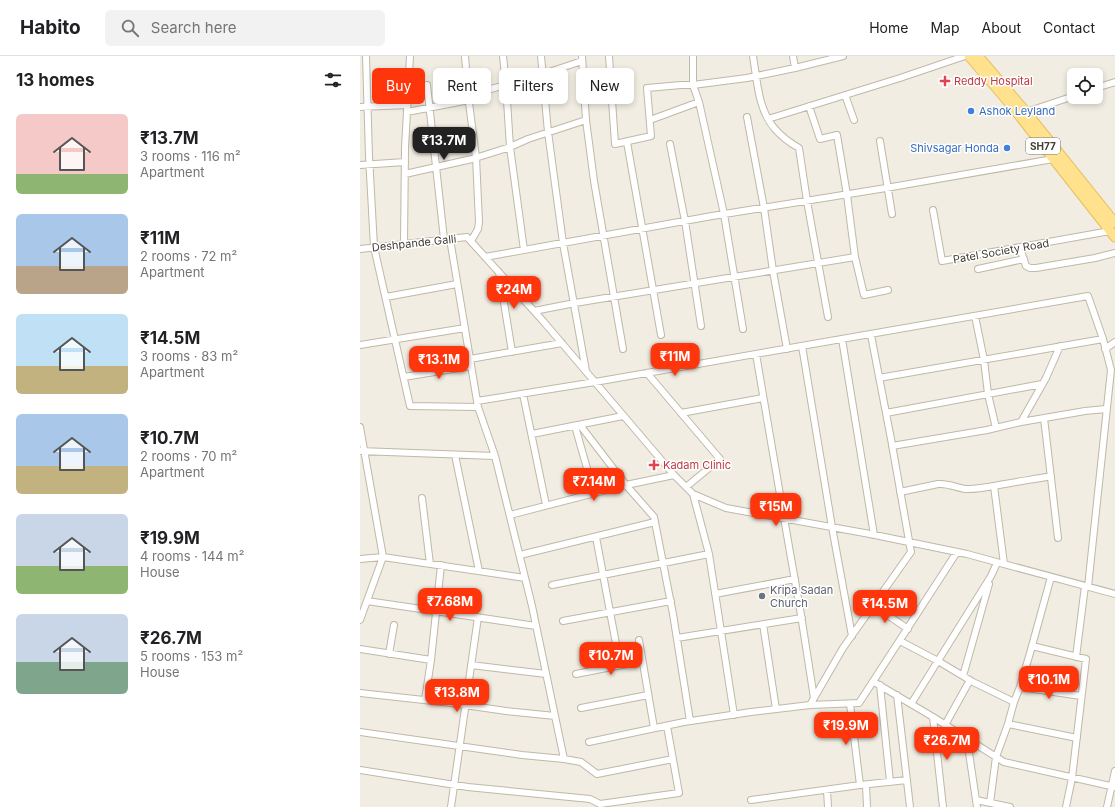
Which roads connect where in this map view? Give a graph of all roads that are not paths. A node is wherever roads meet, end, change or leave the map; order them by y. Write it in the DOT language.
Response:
graph roads {
  1 [pos="366,56"];
  2 [pos="410,56"];
  3 [pos="465,56"];
  4 [pos="503,56"];
  5 [pos="541,56"];
  6 [pos="609,56"];
  7 [pos="693,56"];
  8 [pos="753,56"];
  9 [pos="793,56"];
  10 [pos="843,56"];
  11 [pos="965,56"];
  12 [pos="969,56"];
  13 [pos="978,56"];
  14 [pos="582,58"];
  15 [pos="409,68"];
  16 [pos="466,68"];
  17 [pos="504,68"];
  18 [pos="542,68"];
  19 [pos="558,68"];
  20 [pos="795,68"];
  21 [pos="756,76"];
  22 [pos="1115,82"];
  23 [pos="427,85"];
  24 [pos="693,85"];
  25 [pos="1103,86"];
  26 [pos="845,95"];
  27 [pos="1067,98"];
  28 [pos="700,102"];
  29 [pos="407,104"];
  30 [pos="446,104"];
  31 [pos="469,104"];
  32 [pos="507,104"];
  33 [pos="546,104"];
  34 [pos="809,106"];
  35 [pos="360,107"];
  36 [pos="368,107"];
  37 [pos="429,107"];
  38 [pos="407,112"];
  39 [pos="1026,112"];
  40 [pos="747,117"];
  41 [pos="768,119"];
  42 [pos="586,120"];
  43 [pos="650,120"];
  44 [pos="854,120"];
  45 [pos="548,132"];
  46 [pos="880,141"];
  47 [pos="627,142"];
  48 [pos="670,144"];
  49 [pos="510,147"];
  50 [pos="476,157"];
  51 [pos="1053,159"];
  52 [pos="405,162"];
  53 [pos="370,164"];
  54 [pos="360,165"];
  55 [pos="436,167"];
  56 [pos="405,174"];
  57 [pos="888,188"];
  58 [pos="847,194"];
  59 [pos="807,201"];
  60 [pos="764,208"];
  61 [pos="933,210"];
  62 [pos="724,214"];
  63 [pos="892,214"];
  64 [pos="685,221"];
  65 [pos="642,229"];
  66 [pos="1113,230"];
  67 [pos="604,236"];
  68 [pos="447,239"];
  69 [pos="469,239"];
  70 [pos="563,243"];
  71 [pos="404,244"];
  72 [pos="374,247"];
  73 [pos="1020,248"];
  74 [pos="360,249"];
  75 [pos="524,250"];
  76 [pos="1115,253"];
  77 [pos="485,257"];
  78 [pos="855,257"];
  79 [pos="1024,259"];
  80 [pos="818,263"];
  81 [pos="978,269"];
  82 [pos="773,270"];
  83 [pos="499,272"];
  84 [pos="734,277"];
  85 [pos="457,284"];
  86 [pos="694,284"];
  87 [pos="654,290"];
  88 [pos="888,290"];
  89 [pos="386,297"];
  90 [pos="614,297"];
  91 [pos="575,303"];
  92 [pos="534,311"];
  93 [pos="975,316"];
  94 [pos="828,317"];
  95 [pos="701,326"];
  96 [pos="465,328"];
  97 [pos="743,328"];
  98 [pos="661,335"];
  99 [pos="871,335"];
  100 [pos="396,339"];
  101 [pos="1103,339"];
  102 [pos="842,340"];
  103 [pos="1115,342"];
  104 [pos="562,343"];
  105 [pos="360,346"];
  106 [pos="802,346"];
  107 [pos="1060,346"];
  108 [pos="623,349"];
  109 [pos="787,349"];
  110 [pos="1105,349"];
  111 [pos="512,352"];
  112 [pos="756,354"];
  113 [pos="470,359"];
  114 [pos="984,360"];
  115 [pos="471,366"];
  116 [pos="587,373"];
  117 [pos="647,373"];
  118 [pos="404,377"];
  119 [pos="879,378"];
  120 [pos="595,382"];
  121 [pos="1042,384"];
  122 [pos="523,394"];
  123 [pos="988,394"];
  124 [pos="763,398"];
  125 [pos="478,404"];
  126 [pos="1106,409"];
  127 [pos="681,413"];
  128 [pos="886,413"];
  129 [pos="623,416"];
  130 [pos="1044,418"];
  131 [pos="1021,422"];
  132 [pos="578,425"];
  133 [pos="360,427"];
  134 [pos="996,428"];
  135 [pos="532,434"];
  136 [pos="892,446"];
  137 [pos="362,451"];
  138 [pos="455,455"];
  139 [pos="495,456"];
  140 [pos="674,476"];
  141 [pos="1051,476"];
  142 [pos="626,485"];
  143 [pos="994,486"];
  144 [pos="686,487"];
  145 [pos="900,492"];
  146 [pos="594,493"];
  147 [pos="693,494"];
  148 [pos="422,498"];
  149 [pos="546,505"];
  150 [pos="510,515"];
  151 [pos="784,518"];
  152 [pos="655,522"];
  153 [pos="832,527"];
  154 [pos="874,535"];
  155 [pos="596,537"];
  156 [pos="1058,538"];
  157 [pos="909,542"];
  158 [pos="957,552"];
  159 [pos="709,554"];
  160 [pos="520,555"];
  161 [pos="383,557"];
  162 [pos="360,559"];
  163 [pos="664,563"];
  164 [pos="1000,563"];
  165 [pos="430,564"];
  166 [pos="441,565"];
  167 [pos="479,571"];
  168 [pos="603,575"];
  169 [pos="991,576"];
  170 [pos="1052,577"];
  171 [pos="526,578"];
  172 [pos="795,579"];
  173 [pos="552,585"];
  174 [pos="1086,587"];
  175 [pos="715,594"];
  176 [pos="1115,594"];
  177 [pos="367,601"];
  178 [pos="671,601"];
  179 [pos="873,605"];
  180 [pos="436,611"];
  181 [pos="610,612"];
  182 [pos="478,617"];
  183 [pos="802,618"];
  184 [pos="360,620"];
  185 [pos="563,621"];
  186 [pos="763,624"];
  187 [pos="394,625"];
  188 [pos="536,626"];
  189 [pos="908,629"];
  190 [pos="721,631"];
  191 [pos="852,636"];
  192 [pos="677,638"];
  193 [pos="639,640"];
  194 [pos="900,641"];
  195 [pos="1032,646"];
  196 [pos="360,649"];
  197 [pos="389,654"];
  198 [pos="1076,657"];
  199 [pos="431,660"];
  200 [pos="642,661"];
  201 [pos="938,661"];
  202 [pos="620,665"];
  203 [pos="471,666"];
  204 [pos="546,674"];
  205 [pos="576,674"];
  206 [pos="963,676"];
  207 [pos="970,680"];
  208 [pos="874,682"];
  209 [pos="880,686"];
  210 [pos="1020,687"];
  211 [pos="360,693"];
  212 [pos="648,695"];
  213 [pos="897,695"];
  214 [pos="1082,696"];
  215 [pos="814,698"];
  216 [pos="425,700"];
  217 [pos="1014,702"];
  218 [pos="850,704"];
  219 [pos="911,704"];
  220 [pos="466,705"];
  221 [pos="810,705"];
  222 [pos="581,708"];
  223 [pos="776,709"];
  224 [pos="734,715"];
  225 [pos="555,716"];
  226 [pos="933,717"];
  227 [pos="690,721"];
  228 [pos="1008,724"];
  229 [pos="945,725"];
  230 [pos="668,726"];
  231 [pos="654,728"];
  232 [pos="360,732"];
  233 [pos="1077,738"];
  234 [pos="967,739"];
  235 [pos="589,742"];
  236 [pos="460,746"];
  237 [pos="996,757"];
  238 [pos="564,759"];
  239 [pos="673,759"];
  240 [pos="360,770"];
  241 [pos="1115,771"];
  242 [pos="1072,778"];
  243 [pos="907,780"];
  244 [pos="890,782"];
  245 [pos="454,785"];
  246 [pos="863,785"];
  247 [pos="1113,787"];
  248 [pos="827,790"];
  249 [pos="751,800"];
  250 [pos="990,803"];
  251 [pos="977,804"];
  252 [pos="451,807"];
  253 [pos="828,807"];
  254 [pos="867,807"];
  255 [pos="910,807"];
  256 [pos="943,807"];
  257 [pos="1010,807"];
  258 [pos="1066,807"];
  259 [pos="1108,807"];
  1 -- 36 [label="street"];
  2 -- 15 [label="street"];
  3 -- 16 [label="street"];
  4 -- 17 [label="street"];
  5 -- 18 [label="street"];
  6 -- 47 [label="street"];
  7 -- 24 [label="street"];
  8 -- 21 [label="street"];
  9 -- 20 [label="street"];
  10 -- 20 [label="street"];
  11 -- 26 [label="street"];
  12 -- 51 [label="main road, SH77"];
  13 -- 39 [label="main road, SH77"];
  14 -- 19 [label="street"];
  14 -- 42 [label="street"];
  20 -- 21 [label="street"];
  21 -- 24 [label="street"];
  21 -- 41 [label="street"];
  22 -- 25 [label="street"];
  23 -- 37 [label="street"];
  24 -- 28 [label="street"];
  24 -- 43 [label="street"];
  26 -- 34 [label="street"];
  26 -- 44 [label="street"];
  27 -- 39 [label="street"];
  28 -- 43 [label="street"];
  28 -- 62 [label="street"];
  29 -- 36 [label="street"];
  29 -- 38 [label="street"];
  30 -- 37 [label="street"];
  31 -- 50 [label="street"];
  32 -- 49 [label="street"];
  33 -- 45 [label="street"];
  34 -- 41 [label="street"];
  34 -- 58 [label="street"];
  35 -- 36 [label="street"];
  36 -- 53 [label="street"];
  37 -- 38 [label="street"];
  37 -- 55 [label="street"];
  38 -- 52 [label="street"];
  39 -- 66 [label="main road, SH77"];
  40 -- 60 [label="street"];
  41 -- 59 [label="street"];
  42 -- 45 [label="street"];
  42 -- 67 [label="street"];
  43 -- 47 [label="street"];
  45 -- 49 [label="street"];
  45 -- 70 [label="street"];
  46 -- 57 [label="street"];
  47 -- 65 [label="street"];
  48 -- 64 [label="street"];
  49 -- 50 [label="street"];
  49 -- 75 [label="street"];
  50 -- 55 [label="street"];
  50 -- 69 [label="street"];
  51 -- 57 [label="street"];
  51 -- 66 [label="main road, SH77"];
  52 -- 53 [label="street"];
  52 -- 56 [label="street"];
  53 -- 54 [label="street"];
  53 -- 72 [label="street"];
  55 -- 56 [label="street"];
  55 -- 68 [label="street"];
  56 -- 71 [label="street"];
  57 -- 58 [label="street"];
  57 -- 63 [label="street"];
  58 -- 59 [label="street"];
  58 -- 78 [label="street"];
  59 -- 60 [label="street"];
  59 -- 80 [label="street"];
  60 -- 62 [label="street"];
  60 -- 82 [label="street"];
  61 -- 73 [label="street, Patel Society Road"];
  62 -- 64 [label="street"];
  62 -- 84 [label="street"];
  64 -- 65 [label="street"];
  64 -- 86 [label="street"];
  65 -- 67 [label="street"];
  65 -- 87 [label="street"];
  66 -- 73 [label="street, Patel Society Road"];
  67 -- 70 [label="street"];
  67 -- 90 [label="street"];
  68 -- 69 [label="street, Deshpande Galli"];
  68 -- 71 [label="street, Deshpande Galli"];
  68 -- 85 [label="street"];
  69 -- 77 [label="street"];
  70 -- 75 [label="street"];
  70 -- 91 [label="street"];
  71 -- 72 [label="street, Deshpande Galli"];
  72 -- 74 [label="street, Deshpande Galli"];
  72 -- 89 [label="street"];
  73 -- 79 [label="street"];
  75 -- 77 [label="street"];
  76 -- 79 [label="street"];
  77 -- 83 [label="street"];
  78 -- 80 [label="street"];
  78 -- 88 [label="street"];
  79 -- 81 [label="street"];
  80 -- 82 [label="street"];
  80 -- 94 [label="street"];
  82 -- 84 [label="street"];
  82 -- 109 [label="street"];
  83 -- 92 [label="street"];
  83 -- 111 [label="street"];
  84 -- 86 [label="street"];
  84 -- 97 [label="street"];
  85 -- 89 [label="street"];
  85 -- 96 [label="street"];
  86 -- 87 [label="street"];
  86 -- 95 [label="street"];
  87 -- 90 [label="street"];
  87 -- 98 [label="street"];
  89 -- 100 [label="street"];
  90 -- 91 [label="street"];
  90 -- 108 [label="street"];
  91 -- 92 [label="street"];
  91 -- 116 [label="street"];
  92 -- 104 [label="street"];
  93 -- 99 [label="street"];
  93 -- 101 [label="street"];
  93 -- 114 [label="street"];
  96 -- 100 [label="street"];
  96 -- 113 [label="street"];
  99 -- 102 [label="street"];
  99 -- 119 [label="street"];
  100 -- 105 [label="street"];
  100 -- 118 [label="street"];
  101 -- 107 [label="street"];
  101 -- 110 [label="street"];
  102 -- 106 [label="street"];
  102 -- 154 [label="street"];
  103 -- 110 [label="street"];
  104 -- 111 [label="street"];
  104 -- 116 [label="street"];
  106 -- 109 [label="street"];
  106 -- 153 [label="street"];
  107 -- 114 [label="street"];
  107 -- 121 [label="street"];
  109 -- 112 [label="street"];
  110 -- 126 [label="street"];
  111 -- 113 [label="street"];
  112 -- 117 [label="street"];
  112 -- 124 [label="street"];
  113 -- 115 [label="street"];
  114 -- 119 [label="street"];
  114 -- 123 [label="street"];
  115 -- 118 [label="street"];
  115 -- 125 [label="street"];
  116 -- 120 [label="street"];
  117 -- 120 [label="street"];
  117 -- 127 [label="street"];
  118 -- 125 [label="street"];
  119 -- 128 [label="street"];
  120 -- 122 [label="street"];
  120 -- 129 [label="street"];
  121 -- 123 [label="street"];
  121 -- 131 [label="street"];
  122 -- 125 [label="street"];
  122 -- 135 [label="street"];
  123 -- 128 [label="street"];
  123 -- 134 [label="street"];
  124 -- 127 [label="street"];
  124 -- 151 [label="street"];
  125 -- 139 [label="street"];
  126 -- 130 [label="street"];
  126 -- 174 [label="street"];
  127 -- 144 [label="street"];
  128 -- 136 [label="street"];
  129 -- 132 [label="street"];
  129 -- 140 [label="street"];
  130 -- 131 [label="street"];
  130 -- 141 [label="street"];
  131 -- 134 [label="street"];
  132 -- 135 [label="street"];
  132 -- 142 [label="street"];
  132 -- 146 [label="street"];
  133 -- 137 [label="street"];
  134 -- 136 [label="street"];
  135 -- 149 [label="street"];
  136 -- 145 [label="street"];
  137 -- 138 [label="street"];
  137 -- 161 [label="street"];
  138 -- 139 [label="street"];
  138 -- 167 [label="street"];
  139 -- 150 [label="street"];
  140 -- 142 [label="street"];
  140 -- 144 [label="street"];
  141 -- 143 [label="street"];
  141 -- 156 [label="street"];
  142 -- 146 [label="street"];
  142 -- 152 [label="street"];
  143 -- 145 [label="street"];
  143 -- 164 [label="street"];
  144 -- 147 [label="street"];
  145 -- 157 [label="street"];
  146 -- 149 [label="street"];
  147 -- 151 [label="street"];
  147 -- 159 [label="street"];
  148 -- 165 [label="street"];
  149 -- 150 [label="street"];
  150 -- 160 [label="street"];
  151 -- 153 [label="street"];
  151 -- 172 [label="street"];
  152 -- 155 [label="street"];
  152 -- 163 [label="street"];
  153 -- 154 [label="street"];
  153 -- 191 [label="street"];
  154 -- 157 [label="street"];
  155 -- 160 [label="street"];
  155 -- 168 [label="street"];
  157 -- 158 [label="street"];
  157 -- 179 [label="street"];
  158 -- 164 [label="street"];
  158 -- 189 [label="street"];
  159 -- 163 [label="street"];
  159 -- 175 [label="street"];
  160 -- 171 [label="street"];
  161 -- 162 [label="street"];
  161 -- 165 [label="street"];
  161 -- 177 [label="street"];
  163 -- 168 [label="street"];
  163 -- 178 [label="street"];
  164 -- 169 [label="street"];
  164 -- 170 [label="street"];
  165 -- 166 [label="street"];
  166 -- 167 [label="street"];
  166 -- 180 [label="street"];
  167 -- 171 [label="street"];
  168 -- 173 [label="street"];
  168 -- 181 [label="street"];
  169 -- 201 [label="street"];
  169 -- 206 [label="street"];
  170 -- 174 [label="street"];
  170 -- 195 [label="street"];
  171 -- 188 [label="street"];
  172 -- 175 [label="street"];
  172 -- 183 [label="street"];
  174 -- 176 [label="street"];
  174 -- 198 [label="street"];
  175 -- 190 [label="street"];
  177 -- 180 [label="street"];
  177 -- 184 [label="street"];
  178 -- 181 [label="street"];
  178 -- 192 [label="street"];
  179 -- 189 [label="street"];
  179 -- 191 [label="street"];
  180 -- 182 [label="street"];
  180 -- 199 [label="street"];
  181 -- 185 [label="street"];
  181 -- 202 [label="street"];
  182 -- 188 [label="street"];
  182 -- 203 [label="street"];
  183 -- 186 [label="street"];
  183 -- 215 [label="street"];
  186 -- 190 [label="street"];
  186 -- 223 [label="street"];
  187 -- 197 [label="street"];
  188 -- 204 [label="street"];
  189 -- 194 [label="street"];
  190 -- 192 [label="street"];
  190 -- 224 [label="street"];
  191 -- 215 [label="street"];
  192 -- 227 [label="street"];
  193 -- 200 [label="street"];
  194 -- 201 [label="street"];
  194 -- 208 [label="street"];
  195 -- 198 [label="street"];
  195 -- 210 [label="street"];
  196 -- 197 [label="street"];
  197 -- 199 [label="street"];
  198 -- 214 [label="street"];
  199 -- 216 [label="street"];
  200 -- 202 [label="street"];
  200 -- 212 [label="street"];
  201 -- 206 [label="street"];
  201 -- 219 [label="street"];
  202 -- 205 [label="street"];
  203 -- 204 [label="street"];
  203 -- 220 [label="street"];
  204 -- 225 [label="street"];
  206 -- 207 [label="street"];
  207 -- 217 [label="street"];
  207 -- 229 [label="street"];
  208 -- 209 [label="street"];
  208 -- 218 [label="street"];
  209 -- 213 [label="street"];
  209 -- 244 [label="street"];
  210 -- 214 [label="street"];
  210 -- 217 [label="street"];
  211 -- 216 [label="street"];
  212 -- 222 [label="street"];
  212 -- 231 [label="street"];
  213 -- 219 [label="street"];
  213 -- 243 [label="street"];
  214 -- 233 [label="street"];
  215 -- 221 [label="street"];
  216 -- 220 [label="street"];
  217 -- 228 [label="street"];
  218 -- 221 [label="street"];
  218 -- 246 [label="street"];
  219 -- 226 [label="street"];
  220 -- 225 [label="street"];
  220 -- 236 [label="street"];
  221 -- 223 [label="street"];
  223 -- 224 [label="street"];
  224 -- 227 [label="street"];
  225 -- 238 [label="street"];
  226 -- 229 [label="street"];
  226 -- 256 [label="street"];
  227 -- 230 [label="street"];
  228 -- 233 [label="street"];
  228 -- 237 [label="street"];
  229 -- 234 [label="street"];
  230 -- 231 [label="street"];
  230 -- 239 [label="street"];
  231 -- 235 [label="street"];
  232 -- 236 [label="street"];
  233 -- 242 [label="street"];
  234 -- 237 [label="street"];
  234 -- 251 [label="street"];
  236 -- 238 [label="street"];
  236 -- 245 [label="street"];
  237 -- 242 [label="street"];
  237 -- 250 [label="street"];
  238 -- 239 [label="street"];
  239 -- 245 [label="street"];
  240 -- 245 [label="street"];
  241 -- 247 [label="street"];
  242 -- 247 [label="street"];
  242 -- 258 [label="street"];
  243 -- 244 [label="street"];
  243 -- 255 [label="street"];
  244 -- 246 [label="street"];
  245 -- 252 [label="street"];
  246 -- 248 [label="street"];
  246 -- 254 [label="street"];
  247 -- 259 [label="street"];
  248 -- 249 [label="street"];
  248 -- 253 [label="street"];
  250 -- 251 [label="street"];
  250 -- 257 [label="street"];
}
